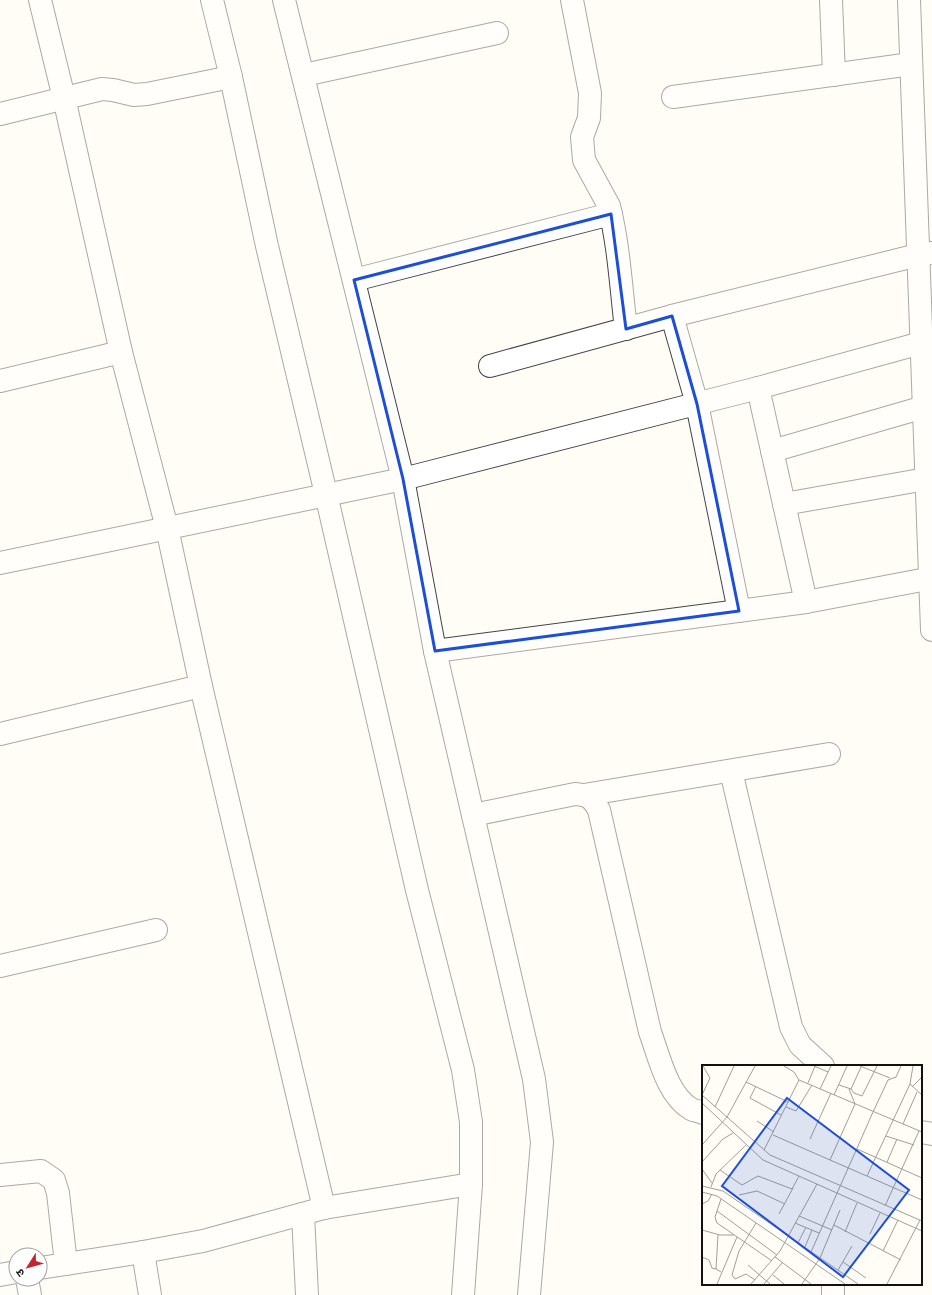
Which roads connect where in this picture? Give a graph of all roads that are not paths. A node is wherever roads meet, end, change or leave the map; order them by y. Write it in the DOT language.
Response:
graph roads {
  1 [pos="40,0"];
  2 [pos="212,0"];
  3 [pos="284,0"];
  4 [pos="572,0"];
  5 [pos="831,0"];
  6 [pos="909,0"];
  7 [pos="497,33"];
  8 [pos="911,64"];
  9 [pos="304,75"];
  10 [pos="834,75"];
  11 [pos="231,77"];
  12 [pos="673,97"];
  13 [pos="64,98"];
  14 [pos="0,114"];
  15 [pos="611,214"];
  16 [pos="925,254"];
  17 [pos="354,280"];
  18 [pos="672,316"];
  19 [pos="626,329"];
  20 [pos="921,342"];
  21 [pos="121,352"];
  22 [pos="490,366"];
  23 [pos="0,381"];
  24 [pos="758,388"];
  25 [pos="697,404"];
  26 [pos="924,407"];
  27 [pos="772,451"];
  28 [pos="403,479"];
  29 [pos="926,479"];
  30 [pos="326,494"];
  31 [pos="784,504"];
  32 [pos="167,528"];
  33 [pos="0,563"];
  34 [pos="931,579"];
  35 [pos="806,602"];
  36 [pos="739,611"];
  37 [pos="932,630"];
  38 [pos="435,651"];
  39 [pos="201,686"];
  40 [pos="0,734"];
  41 [pos="829,754"];
  42 [pos="731,771"];
  43 [pos="584,795"];
  44 [pos="473,815"];
  45 [pos="156,930"];
  46 [pos="0,966"];
  47 [pos="822,1065"];
  48 [pos="702,1113"];
  49 [pos="922,1132"];
  50 [pos="932,1134"];
  51 [pos="0,1174"];
  52 [pos="471,1184"];
  53 [pos="324,1208"];
  54 [pos="303,1214"];
  55 [pos="143,1252"];
  56 [pos="66,1264"];
  57 [pos="48,1267"];
  58 [pos="150,1295"];
  59 [pos="307,1295"];
  60 [pos="463,1295"];
  61 [pos="529,1295"];
  1 -- 13 [label="street"];
  2 -- 11 [label="street"];
  3 -- 9 [label="street"];
  4 -- 15 [label="street"];
  5 -- 10 [label="street"];
  6 -- 8 [label="street"];
  7 -- 9 [label="street"];
  8 -- 10 [label="street"];
  8 -- 16 [label="street"];
  9 -- 17 [label="street"];
  10 -- 12 [label="street"];
  11 -- 13 [label="street"];
  11 -- 30 [label="street"];
  13 -- 14 [label="street"];
  13 -- 21 [label="street"];
  15 -- 17 [label="street"];
  15 -- 19 [label="street"];
  16 -- 18 [label="street"];
  16 -- 20 [label="street"];
  17 -- 28 [label="street"];
  18 -- 19 [label="street"];
  18 -- 25 [label="street"];
  19 -- 22 [label="street"];
  20 -- 24 [label="street"];
  20 -- 26 [label="street"];
  21 -- 23 [label="street"];
  21 -- 32 [label="street"];
  24 -- 25 [label="street"];
  24 -- 27 [label="street"];
  25 -- 28 [label="street"];
  25 -- 36 [label="street"];
  26 -- 27 [label="street"];
  26 -- 29 [label="street"];
  27 -- 31 [label="street"];
  28 -- 30 [label="street"];
  28 -- 38 [label="street"];
  29 -- 31 [label="street"];
  29 -- 34 [label="street"];
  30 -- 32 [label="street"];
  30 -- 52 [label="street"];
  31 -- 35 [label="street"];
  32 -- 33 [label="street"];
  32 -- 39 [label="street"];
  34 -- 35 [label="street"];
  34 -- 37 [label="street"];
  35 -- 36 [label="street"];
  36 -- 38 [label="street"];
  38 -- 44 [label="street"];
  39 -- 40 [label="street"];
  39 -- 53 [label="street"];
  41 -- 42 [label="street"];
  42 -- 43 [label="street"];
  42 -- 47 [label="street"];
  43 -- 44 [label="street"];
  43 -- 48 [label="street"];
  44 -- 61 [label="street"];
  45 -- 46 [label="street"];
  49 -- 50 [label="street"];
  51 -- 56 [label="street"];
  52 -- 53 [label="street"];
  52 -- 60 [label="street"];
  53 -- 54 [label="street"];
  54 -- 55 [label="street"];
  54 -- 59 [label="street"];
  55 -- 56 [label="street"];
  55 -- 58 [label="street"];
  56 -- 57 [label="street"];
}
